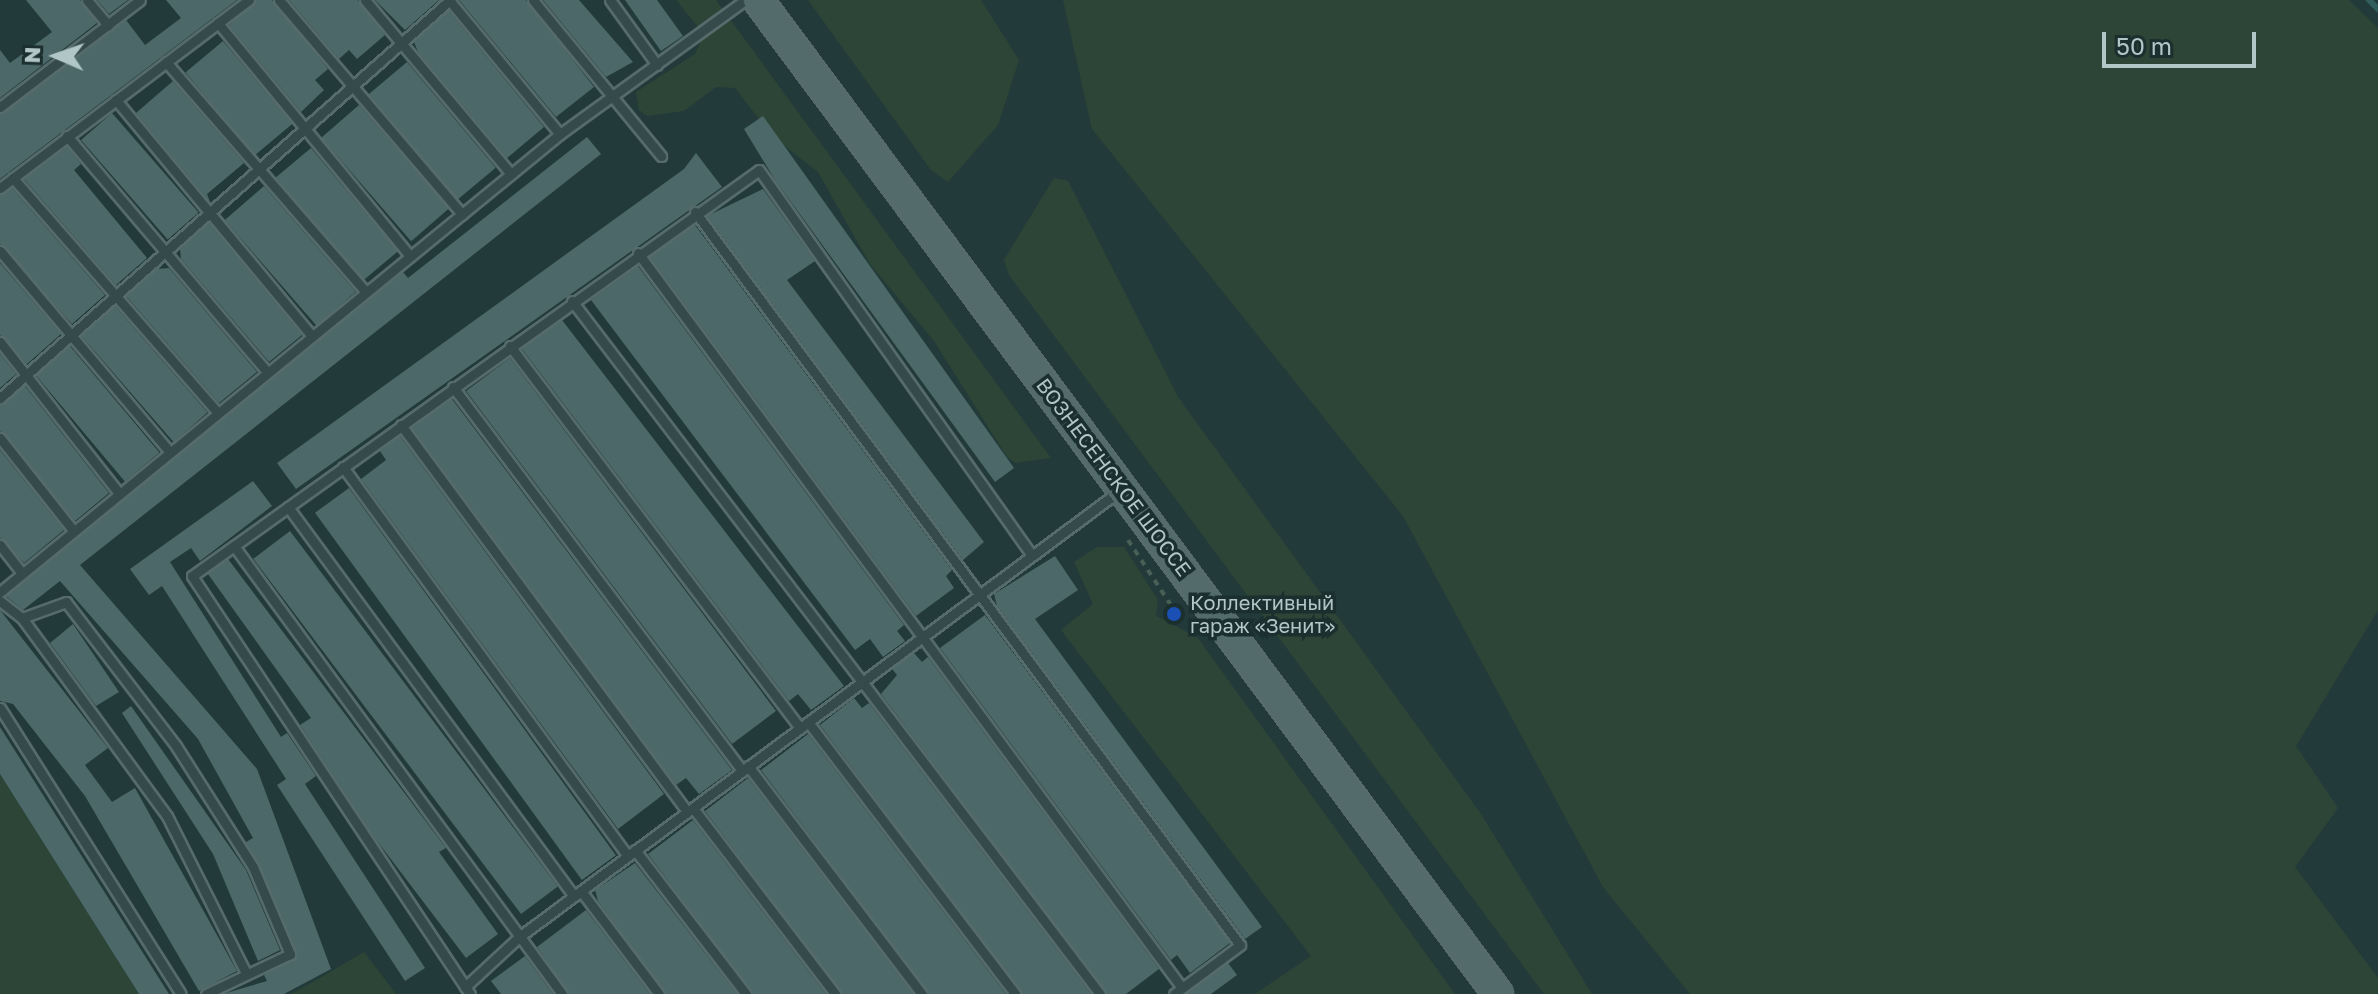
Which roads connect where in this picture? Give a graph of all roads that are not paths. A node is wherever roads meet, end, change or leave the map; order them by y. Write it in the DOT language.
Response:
graph roads {
  1 [pos="87,0"];
  2 [pos="140,0"];
  3 [pos="249,0"];
  4 [pos="279,0"];
  5 [pos="365,0"];
  6 [pos="449,0"];
  7 [pos="533,0"];
  8 [pos="610,0"];
  9 [pos="745,0"];
  10 [pos="758,0"];
  11 [pos="218,23"];
  12 [pos="108,25"];
  13 [pos="403,42"];
  14 [pos="166,62"];
  15 [pos="657,65"];
  16 [pos="355,85"];
  17 [pos="612,97"];
  18 [pos="116,100"];
  19 [pos="0,107"];
  20 [pos="307,127"];
  21 [pos="560,134"];
  22 [pos="67,136"];
  23 [pos="661,156"];
  24 [pos="260,170"];
  25 [pos="511,174"];
  26 [pos="13,178"];
  27 [pos="0,188"];
  28 [pos="212,212"];
  29 [pos="695,212"];
  30 [pos="462,214"];
  31 [pos="0,251"];
  32 [pos="166,252"];
  33 [pos="638,253"];
  34 [pos="410,256"];
  35 [pos="366,292"];
  36 [pos="116,296"];
  37 [pos="572,301"];
  38 [pos="71,335"];
  39 [pos="312,336"];
  40 [pos="0,342"];
  41 [pos="510,346"];
  42 [pos="267,372"];
  43 [pos="26,374"];
  44 [pos="453,387"];
  45 [pos="0,398"];
  46 [pos="218,413"];
  47 [pos="401,425"];
  48 [pos="0,438"];
  49 [pos="170,452"];
  50 [pos="343,467"];
  51 [pos="1122,489"];
  52 [pos="119,493"];
  53 [pos="288,507"];
  54 [pos="73,530"];
  55 [pos="0,545"];
  56 [pos="234,546"];
  57 [pos="1032,555"];
  58 [pos="21,572"];
  59 [pos="0,592"];
  60 [pos="976,596"];
  61 [pos="0,601"];
  62 [pos="22,618"];
  63 [pos="921,638"];
  64 [pos="860,683"];
  65 [pos="0,708"];
  66 [pos="804,725"];
  67 [pos="745,769"];
  68 [pos="690,810"];
  69 [pos="632,853"];
  70 [pos="578,893"];
  71 [pos="519,937"];
  72 [pos="246,973"];
  73 [pos="467,991"];
  74 [pos="1178,991"];
  75 [pos="181,994"];
  76 [pos="206,994"];
  77 [pos="562,994"];
  78 [pos="659,994"];
  79 [pos="746,994"];
  80 [pos="835,994"];
  81 [pos="922,994"];
  82 [pos="1015,994"];
  83 [pos="1100,994"];
  84 [pos="1498,994"];
  1 -- 12 [label="lane"];
  2 -- 12 [label="lane"];
  3 -- 11 [label="lane"];
  4 -- 16 [label="lane"];
  5 -- 13 [label="lane"];
  6 -- 13 [label="lane"];
  6 -- 21 [label="lane"];
  7 -- 17 [label="lane"];
  8 -- 15 [label="lane"];
  9 -- 15 [label="lane"];
  10 -- 51 [label="main road, ВОЗНЕСЕНСКОЕ ШОССЕ"];
  11 -- 14 [label="lane"];
  11 -- 20 [label="lane"];
  12 -- 19 [label="lane"];
  13 -- 16 [label="lane"];
  13 -- 25 [label="lane"];
  14 -- 18 [label="lane"];
  14 -- 24 [label="lane"];
  15 -- 17 [label="lane"];
  16 -- 20 [label="lane"];
  16 -- 30 [label="lane"];
  17 -- 21 [label="lane"];
  17 -- 23 [label="lane"];
  18 -- 22 [label="lane"];
  18 -- 28 [label="lane"];
  20 -- 24 [label="lane"];
  20 -- 34 [label="lane"];
  21 -- 25 [label="lane"];
  22 -- 26 [label="lane"];
  22 -- 32 [label="lane"];
  24 -- 28 [label="lane"];
  24 -- 35 [label="lane"];
  25 -- 30 [label="lane"];
  26 -- 27 [label="lane"];
  26 -- 36 [label="lane"];
  28 -- 32 [label="lane"];
  28 -- 39 [label="lane"];
  29 -- 33 [label="lane"];
  29 -- 57 [label="lane"];
  29 -- 60 [label="lane"];
  30 -- 34 [label="lane"];
  31 -- 38 [label="lane"];
  32 -- 36 [label="lane"];
  32 -- 42 [label="lane"];
  33 -- 37 [label="lane"];
  33 -- 63 [label="lane"];
  34 -- 35 [label="lane"];
  35 -- 39 [label="lane"];
  36 -- 38 [label="lane"];
  36 -- 46 [label="lane"];
  37 -- 41 [label="lane"];
  37 -- 64 [label="lane"];
  38 -- 43 [label="lane"];
  38 -- 49 [label="lane"];
  39 -- 42 [label="lane"];
  40 -- 43 [label="lane"];
  41 -- 44 [label="lane"];
  41 -- 66 [label="lane"];
  42 -- 46 [label="lane"];
  43 -- 45 [label="lane"];
  43 -- 52 [label="lane"];
  44 -- 47 [label="lane"];
  44 -- 67 [label="lane"];
  46 -- 49 [label="lane"];
  47 -- 50 [label="lane"];
  47 -- 68 [label="lane"];
  48 -- 54 [label="lane"];
  49 -- 52 [label="lane"];
  50 -- 53 [label="lane"];
  50 -- 69 [label="lane"];
  51 -- 57 [label="lane"];
  51 -- 84 [label="main road, ВОЗНЕСЕНСКОЕ ШОССЕ"];
  52 -- 54 [label="lane"];
  53 -- 56 [label="lane"];
  53 -- 70 [label="lane"];
  54 -- 58 [label="lane"];
  55 -- 58 [label="lane"];
  56 -- 71 [label="lane"];
  56 -- 73 [label="lane"];
  57 -- 60 [label="lane"];
  58 -- 59 [label="lane"];
  60 -- 63 [label="lane"];
  60 -- 74 [label="lane"];
  61 -- 62 [label="lane"];
  62 -- 72 [label="lane"];
  62 -- 72 [label="lane"];
  63 -- 64 [label="lane"];
  63 -- 74 [label="lane"];
  64 -- 66 [label="lane"];
  64 -- 83 [label="lane"];
  65 -- 75 [label="lane"];
  66 -- 67 [label="lane"];
  66 -- 82 [label="lane"];
  67 -- 68 [label="lane"];
  67 -- 81 [label="lane"];
  68 -- 69 [label="lane"];
  68 -- 80 [label="lane"];
  69 -- 70 [label="lane"];
  69 -- 79 [label="lane"];
  70 -- 71 [label="lane"];
  70 -- 78 [label="lane"];
  71 -- 73 [label="lane"];
  71 -- 77 [label="lane"];
  72 -- 76 [label="lane"];
}
